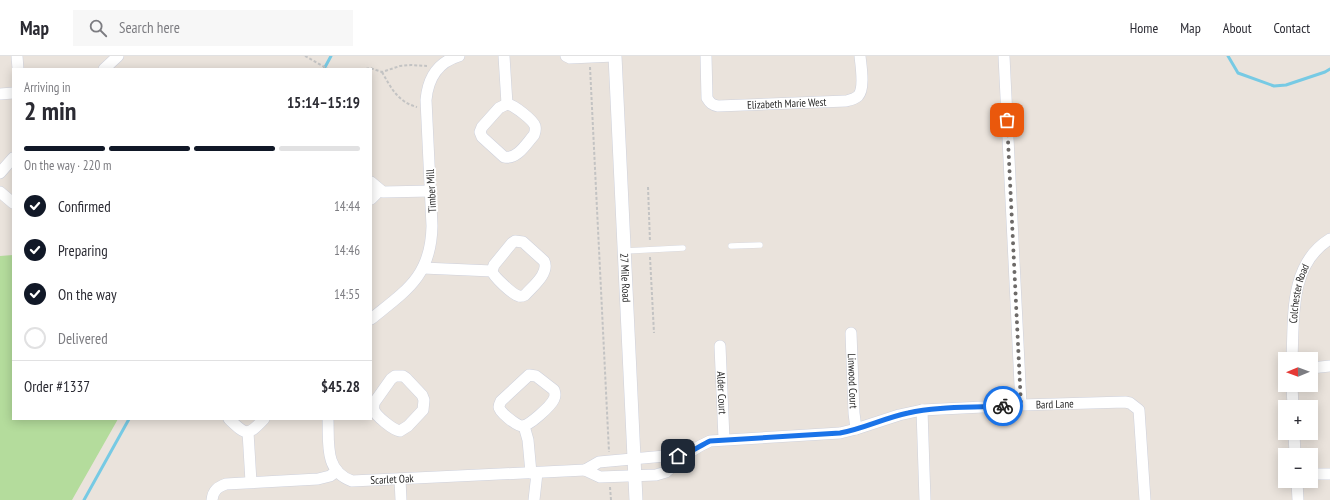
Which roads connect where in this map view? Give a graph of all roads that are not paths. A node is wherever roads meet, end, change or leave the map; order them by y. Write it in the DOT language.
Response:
graph roads {
  1 [pos="17,56"];
  2 [pos="118,56"];
  3 [pos="459,56"];
  4 [pos="504,56"];
  5 [pos="566,56"];
  6 [pos="615,56"];
  7 [pos="706,56"];
  8 [pos="860,56"];
  9 [pos="1004,56"];
  10 [pos="18,68"];
  11 [pos="106,68"];
  12 [pos="12,93"];
  13 [pos="0,94"];
  14 [pos="507,104"];
  15 [pos="12,159"];
  16 [pos="0,173"];
  17 [pos="372,183"];
  18 [pos="380,190"];
  19 [pos="431,191"];
  20 [pos="0,192"];
  21 [pos="372,198"];
  22 [pos="12,202"];
  23 [pos="1330,239"];
  24 [pos="760,245"];
  25 [pos="731,246"];
  26 [pos="683,248"];
  27 [pos="624,251"];
  28 [pos="423,268"];
  29 [pos="492,271"];
  30 [pos="372,318"];
  31 [pos="851,333"];
  32 [pos="720,346"];
  33 [pos="1292,352"];
  34 [pos="1330,366"];
  35 [pos="1318,367"];
  36 [pos="1021,405"];
  37 [pos="372,407"];
  38 [pos="922,410"];
  39 [pos="230,420"];
  40 [pos="263,420"];
  41 [pos="328,420"];
  42 [pos="524,426"];
  43 [pos="856,430"];
  44 [pos="248,432"];
  45 [pos="724,439"];
  46 [pos="687,454"];
  47 [pos="634,458"];
  48 [pos="585,470"];
  49 [pos="337,472"];
  50 [pos="534,473"];
  51 [pos="1318,474"];
  52 [pos="1330,474"];
  53 [pos="635,476"];
  54 [pos="400,479"];
  55 [pos="251,482"];
  56 [pos="1297,488"];
  57 [pos="212,500"];
  58 [pos="401,500"];
  59 [pos="534,500"];
  60 [pos="636,500"];
  61 [pos="926,500"];
  62 [pos="1145,500"];
  63 [pos="1298,500"];
  1 -- 10 [label="street"];
  2 -- 11 [label="street"];
  3 -- 19 [label="street, Timber Mill"];
  4 -- 14 [label="street"];
  5 -- 6 [label="street"];
  6 -- 27 [label="street, 27 Mile Road"];
  7 -- 8 [label="street, Elizabeth Marie West"];
  9 -- 36 [label="street"];
  12 -- 13 [label="street"];
  14 -- 14 [label="street"];
  15 -- 16 [label="street"];
  17 -- 18 [label="street"];
  18 -- 19 [label="street"];
  18 -- 21 [label="street"];
  19 -- 28 [label="street, Timber Mill"];
  20 -- 22 [label="street"];
  23 -- 33 [label="street, Colchester Road"];
  24 -- 25 [label="lane"];
  26 -- 27 [label="lane"];
  27 -- 47 [label="street, 27 Mile Road"];
  28 -- 29 [label="street"];
  28 -- 30 [label="street, Timber Mill"];
  29 -- 29 [label="street"];
  31 -- 43 [label="street, Linwood Court"];
  32 -- 45 [label="street, Alder Court"];
  34 -- 35 [label="street"];
  36 -- 38 [label="street, Bard Lane"];
  36 -- 62 [label="street, Bard Lane"];
  37 -- 37 [label="street"];
  38 -- 43 [label="street, Bard Lane"];
  38 -- 61 [label="street"];
  39 -- 44 [label="street"];
  40 -- 44 [label="street"];
  41 -- 49 [label="street"];
  42 -- 42 [label="street"];
  42 -- 50 [label="street"];
  43 -- 45 [label="street, Bard Lane"];
  44 -- 55 [label="street"];
  45 -- 46 [label="street, Bard Lane"];
  46 -- 47 [label="street, Bard Lane"];
  46 -- 53 [label="street, Bard Lane"];
  47 -- 48 [label="street, Scarlet Oak"];
  47 -- 53 [label="street, 27 Mile Road"];
  48 -- 50 [label="street, Scarlet Oak"];
  48 -- 53 [label="street, Scarlet Oak"];
  49 -- 54 [label="street, Scarlet Oak"];
  49 -- 55 [label="street"];
  50 -- 54 [label="street, Scarlet Oak"];
  50 -- 59 [label="street"];
  51 -- 52 [label="street"];
  53 -- 60 [label="street, 27 Mile Road"];
  54 -- 58 [label="street"];
  55 -- 57 [label="street"];
  56 -- 63 [label="street"];
}
